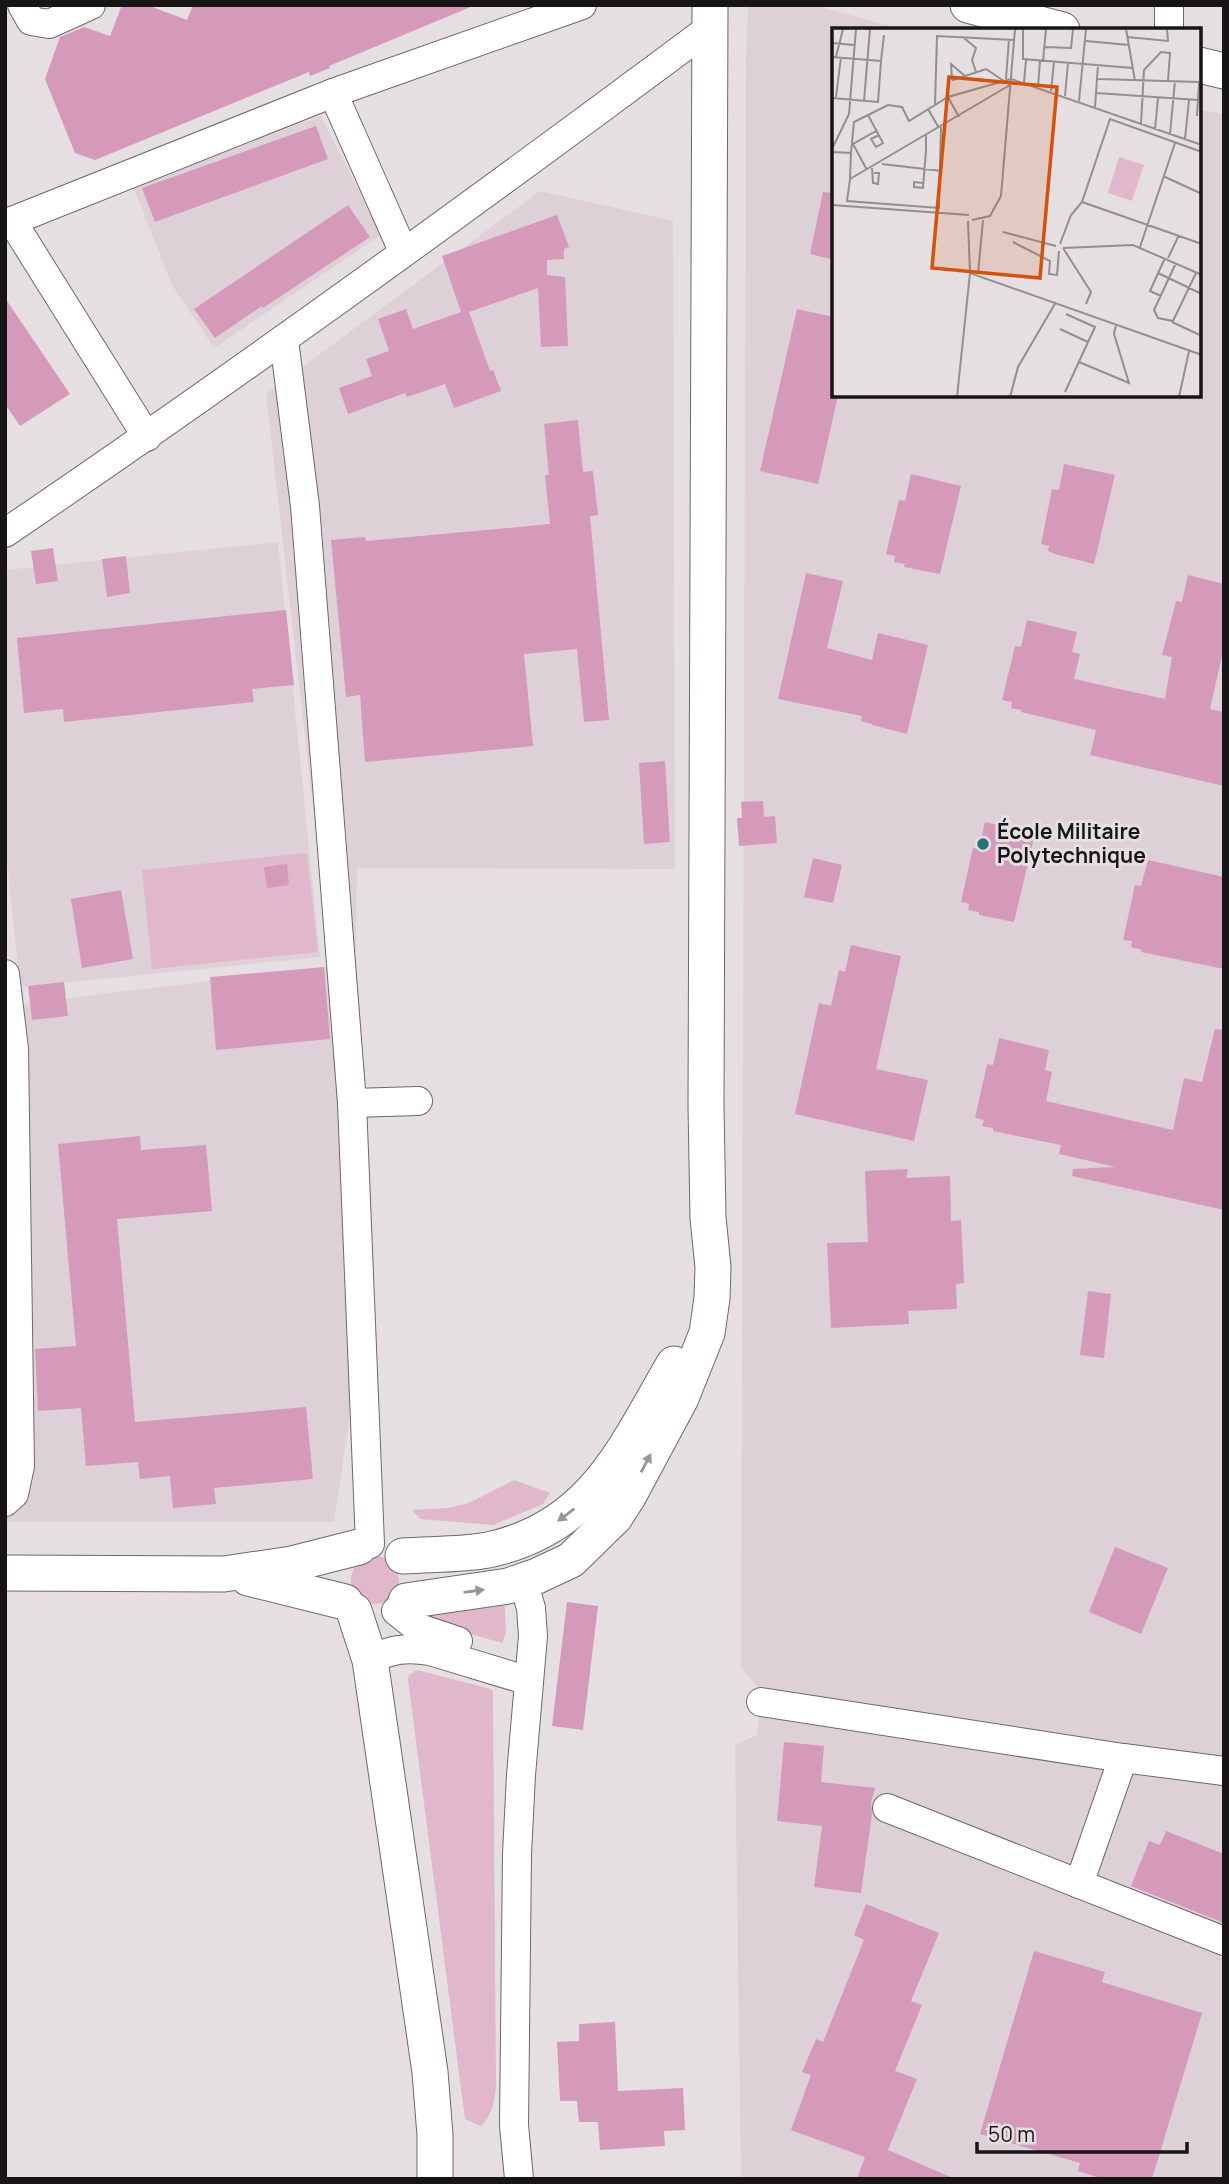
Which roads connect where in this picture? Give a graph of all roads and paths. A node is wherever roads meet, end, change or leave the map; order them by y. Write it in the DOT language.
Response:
graph roads {
  1 [pos="22,5"];
  2 [pos="92,5"];
  3 [pos="582,5"];
  4 [pos="968,5"];
  5 [pos="1169,5"];
  6 [pos="1019,12"];
  7 [pos="710,16"];
  8 [pos="1057,28"];
  9 [pos="1169,28"];
  10 [pos="1201,65"];
  11 [pos="1224,71"];
  12 [pos="333,93"];
  13 [pos="8,223"];
  14 [pos="403,251"];
  15 [pos="284,340"];
  16 [pos="147,437"];
  17 [pos="5,533"];
  18 [pos="5,974"];
  19 [pos="10,1068"];
  20 [pos="418,1101"];
  21 [pos="352,1103"];
  22 [pos="708,1218"];
  23 [pos="5,1502"];
  24 [pos="364,1545"];
  25 [pos="403,1556"];
  26 [pos="5,1573"];
  27 [pos="224,1574"];
  28 [pos="523,1581"];
  29 [pos="378,1608"];
  30 [pos="370,1660"];
  31 [pos="530,1672"];
  32 [pos="761,1702"];
  33 [pos="1123,1758"];
  34 [pos="1224,1770"];
  35 [pos="887,1808"];
  36 [pos="1079,1884"];
  37 [pos="1224,1941"];
  38 [pos="435,2179"];
  39 [pos="519,2179"];
  1 -- 2 [label="street"];
  3 -- 12 [label="street"];
  4 -- 6 [label="main road"];
  5 -- 9 [label="street"];
  6 -- 8 [label="main road"];
  7 -- 14 [label="street"];
  7 -- 22 [label="main road"];
  10 -- 11 [label="main road"];
  12 -- 13 [label="street"];
  12 -- 14 [label="street"];
  13 -- 16 [label="street"];
  14 -- 15 [label="street"];
  15 -- 16 [label="street"];
  15 -- 21 [label="street"];
  16 -- 17 [label="street"];
  18 -- 19 [label="street"];
  19 -- 23 [label="street"];
  20 -- 21 [label="street"];
  21 -- 24 [label="street"];
  22 -- 25 [label="main road, one-way"];
  28 -- 22 [label="main road, one-way"];
  24 -- 25 [label="main road"];
  24 -- 27 [label="main road"];
  24 -- 29 [label="main road"];
  25 -- 29 [label="main road"];
  26 -- 27 [label="main road"];
  27 -- 29 [label="main road"];
  29 -- 28 [label="main road, one-way"];
  28 -- 31 [label="street"];
  29 -- 30 [label="main road"];
  29 -- 31 [label="street"];
  30 -- 31 [label="street"];
  30 -- 38 [label="main road"];
  31 -- 39 [label="street"];
  32 -- 33 [label="street"];
  33 -- 34 [label="street"];
  33 -- 36 [label="street"];
  35 -- 36 [label="street"];
  36 -- 37 [label="street"];
}
